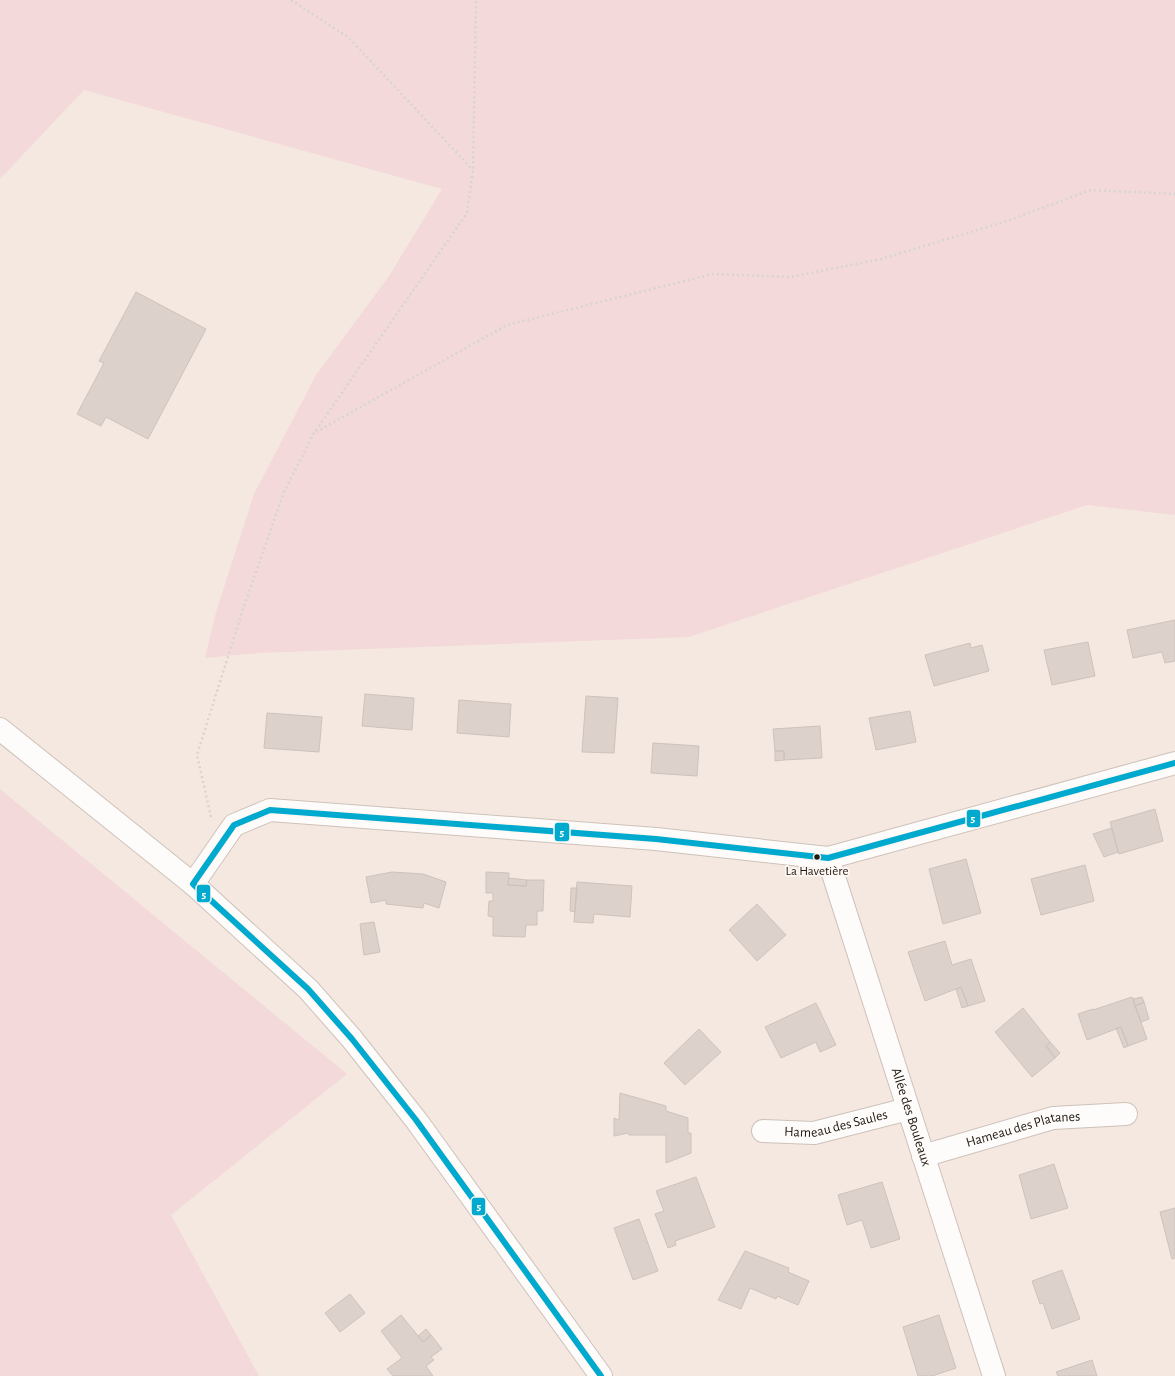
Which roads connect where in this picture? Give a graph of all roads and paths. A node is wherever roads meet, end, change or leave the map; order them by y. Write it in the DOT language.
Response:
graph roads {
  1 [pos="291,0"];
  2 [pos="476,0"];
  3 [pos="474,170"];
  4 [pos="1175,194"];
  5 [pos="314,433"];
  6 [pos="0,729"];
  7 [pos="1175,763"];
  8 [pos="218,849"];
  9 [pos="828,858"];
  10 [pos="193,884"];
  11 [pos="908,1109"];
  12 [pos="1126,1114"];
  13 [pos="763,1131"];
  14 [pos="923,1156"];
  15 [pos="601,1376"];
  16 [pos="994,1376"];
  1 -- 3 [label="path"];
  2 -- 3 [label="path"];
  3 -- 5 [label="path"];
  4 -- 5 [label="path"];
  5 -- 8 [label="path"];
  6 -- 10 [label="street"];
  7 -- 9 [label="street"];
  8 -- 9 [label="street"];
  8 -- 10 [label="street"];
  9 -- 11 [label="street, Allée des Bouleaux"];
  10 -- 15 [label="street"];
  11 -- 13 [label="street, Hameau des Saules"];
  11 -- 14 [label="street, Allée des Bouleaux"];
  12 -- 14 [label="street, Hameau des Platanes"];
  14 -- 16 [label="street, Allée des Bouleaux"];
}
